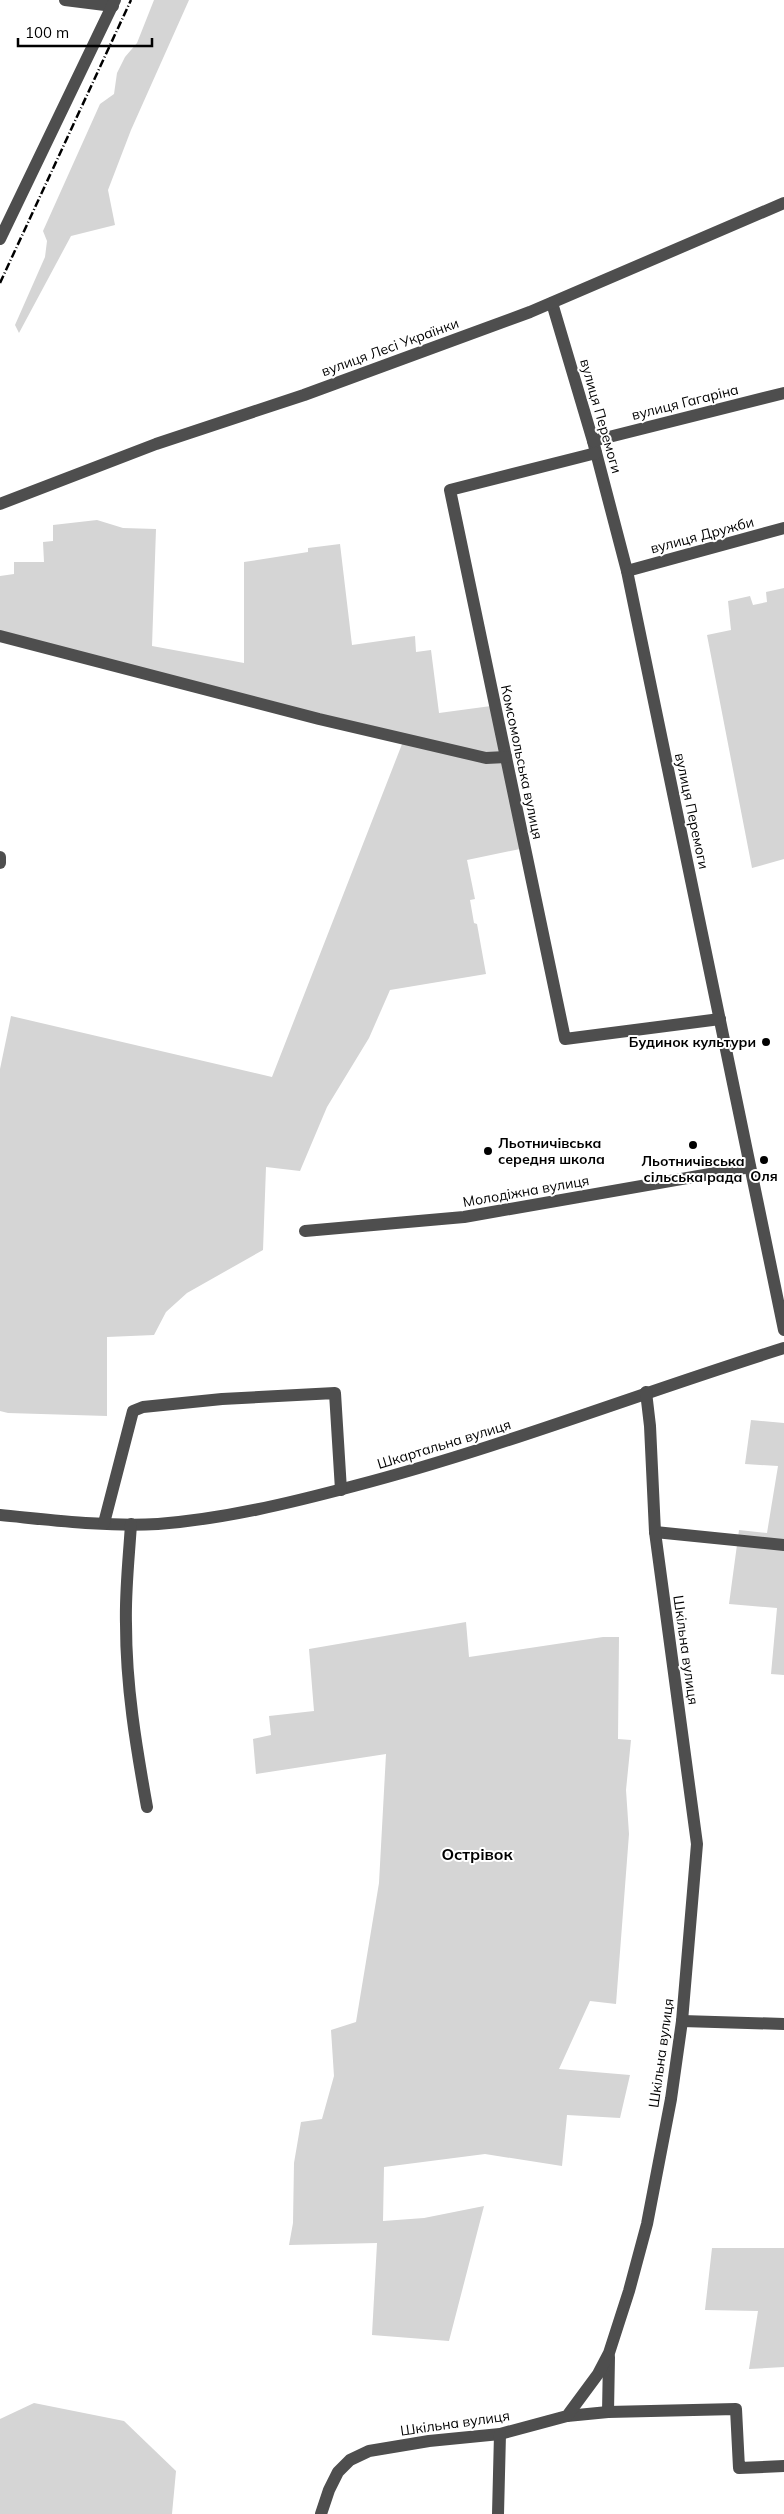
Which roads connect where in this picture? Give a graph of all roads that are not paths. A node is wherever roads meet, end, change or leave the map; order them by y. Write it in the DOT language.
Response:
graph roads {
  1 [pos="65,0"];
  2 [pos="114,3"];
  3 [pos="784,202"];
  4 [pos="0,239"];
  5 [pos="552,304"];
  6 [pos="784,393"];
  7 [pos="595,447"];
  8 [pos="450,490"];
  9 [pos="0,504"];
  10 [pos="784,528"];
  11 [pos="627,571"];
  12 [pos="0,636"];
  13 [pos="506,757"];
  14 [pos="0,857"];
  15 [pos="0,863"];
  16 [pos="720,1020"];
  17 [pos="750,1167"];
  18 [pos="305,1231"];
  19 [pos="784,1330"];
  20 [pos="784,1348"];
  21 [pos="646,1392"];
  22 [pos="340,1490"];
  23 [pos="0,1515"];
  24 [pos="104,1523"];
  25 [pos="131,1524"];
  26 [pos="655,1532"];
  27 [pos="784,1545"];
  28 [pos="148,1807"];
  29 [pos="682,2021"];
  30 [pos="784,2024"];
  31 [pos="609,2352"];
  32 [pos="608,2412"];
  33 [pos="567,2416"];
  34 [pos="500,2434"];
  35 [pos="784,2466"];
  36 [pos="321,2514"];
  37 [pos="498,2514"];
  1 -- 2 [label="street"];
  2 -- 4 [label="street"];
  3 -- 5 [label="street, вулиця Лесі Українки"];
  5 -- 7 [label="street, вулиця Перемоги"];
  5 -- 9 [label="street, вулиця Лесі Українки"];
  6 -- 7 [label="street, вулиця Гагаріна"];
  7 -- 8 [label="street, вулиця Гагаріна"];
  7 -- 11 [label="street, вулиця Перемоги"];
  8 -- 13 [label="street, Комсомольська вулиця"];
  10 -- 11 [label="street, вулиця Дружби"];
  11 -- 16 [label="street, вулиця Перемоги"];
  12 -- 13 [label="street"];
  13 -- 16 [label="street, Комсомольська вулиця"];
  14 -- 15 [label="street"];
  16 -- 17 [label="street, вулиця Перемоги"];
  17 -- 18 [label="street, Молодіжна вулиця"];
  17 -- 19 [label="street, вулиця Перемоги"];
  20 -- 21 [label="street, Шкартальна вулиця"];
  21 -- 22 [label="street, Шкартальна вулиця"];
  21 -- 26 [label="street, Шкільна вулиця"];
  22 -- 24 [label="street"];
  22 -- 25 [label="street, Шкартальна вулиця"];
  23 -- 24 [label="street, Шкартальна вулиця"];
  24 -- 25 [label="street, Шкартальна вулиця"];
  25 -- 28 [label="street"];
  26 -- 27 [label="street"];
  26 -- 29 [label="street, Шкільна вулиця"];
  29 -- 30 [label="street"];
  29 -- 31 [label="street, Шкільна вулиця"];
  31 -- 32 [label="street"];
  31 -- 33 [label="street, Шкільна вулиця"];
  32 -- 33 [label="street"];
  32 -- 35 [label="street"];
  33 -- 34 [label="street, Шкільна вулиця"];
  34 -- 36 [label="street, Шкільна вулиця"];
  34 -- 37 [label="street"];
}
